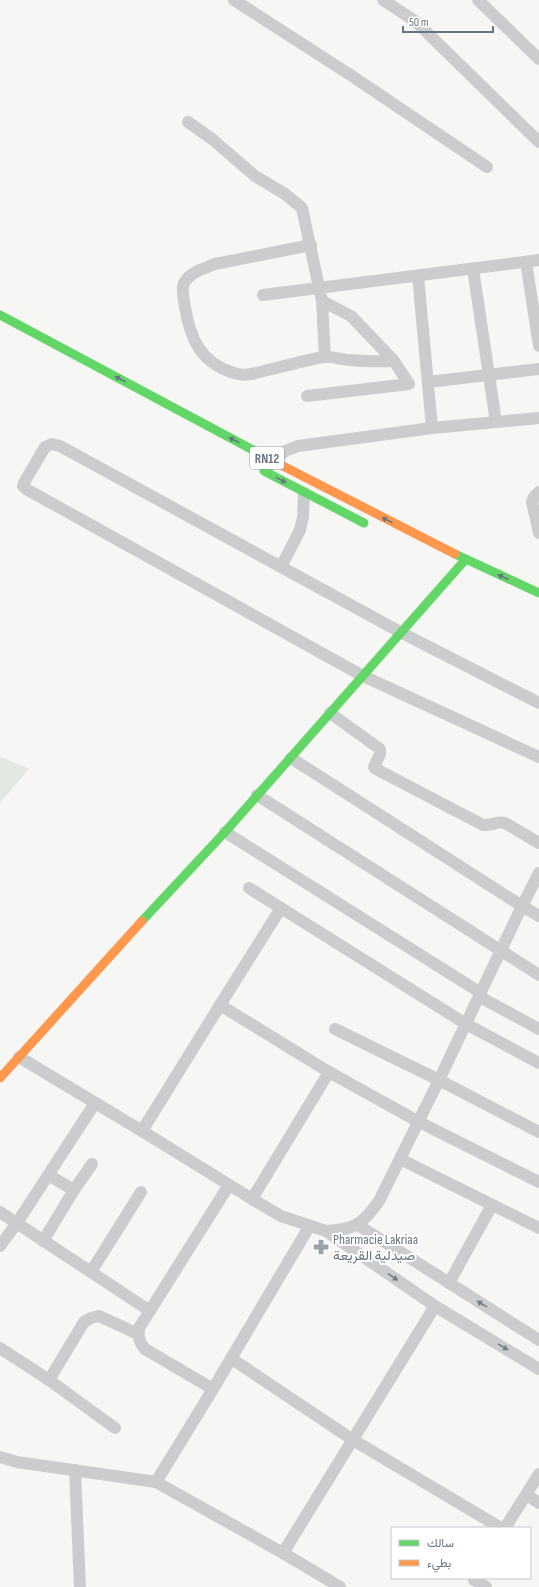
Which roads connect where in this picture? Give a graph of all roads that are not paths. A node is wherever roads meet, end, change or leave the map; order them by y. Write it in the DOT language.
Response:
graph roads {
  1 [pos="234,0"];
  2 [pos="383,0"];
  3 [pos="478,0"];
  4 [pos="539,59"];
  5 [pos="188,122"];
  6 [pos="539,142"];
  7 [pos="487,167"];
  8 [pos="311,244"];
  9 [pos="539,260"];
  10 [pos="526,262"];
  11 [pos="473,269"];
  12 [pos="418,276"];
  13 [pos="320,287"];
  14 [pos="263,295"];
  15 [pos="322,301"];
  16 [pos="0,315"];
  17 [pos="539,346"];
  18 [pos="325,357"];
  19 [pos="394,361"];
  20 [pos="539,369"];
  21 [pos="489,375"];
  22 [pos="428,382"];
  23 [pos="307,396"];
  24 [pos="539,418"];
  25 [pos="496,422"];
  26 [pos="432,428"];
  27 [pos="274,462"];
  28 [pos="260,469"];
  29 [pos="539,492"];
  30 [pos="304,493"];
  31 [pos="374,527"];
  32 [pos="539,533"];
  33 [pos="465,560"];
  34 [pos="281,567"];
  35 [pos="539,593"];
  36 [pos="402,633"];
  37 [pos="363,676"];
  38 [pos="539,703"];
  39 [pos="330,713"];
  40 [pos="539,757"];
  41 [pos="290,758"];
  42 [pos="257,795"];
  43 [pos="225,832"];
  44 [pos="539,843"];
  45 [pos="539,873"];
  46 [pos="249,888"];
  47 [pos="522,906"];
  48 [pos="281,908"];
  49 [pos="539,916"];
  50 [pos="501,951"];
  51 [pos="539,975"];
  52 [pos="480,995"];
  53 [pos="220,1005"];
  54 [pos="466,1024"];
  55 [pos="335,1029"];
  56 [pos="539,1029"];
  57 [pos="19,1058"];
  58 [pos="539,1063"];
  59 [pos="329,1072"];
  60 [pos="0,1078"];
  61 [pos="440,1080"];
  62 [pos="94,1102"];
  63 [pos="419,1122"];
  64 [pos="142,1131"];
  65 [pos="539,1132"];
  66 [pos="400,1159"];
  67 [pos="92,1164"];
  68 [pos="48,1175"];
  69 [pos="539,1182"];
  70 [pos="229,1186"];
  71 [pos="74,1190"];
  72 [pos="141,1192"];
  73 [pos="252,1199"];
  74 [pos="492,1204"];
  75 [pos="0,1212"];
  76 [pos="17,1223"];
  77 [pos="358,1225"];
  78 [pos="309,1227"];
  79 [pos="539,1228"];
  80 [pos="326,1231"];
  81 [pos="43,1241"];
  82 [pos="0,1246"];
  83 [pos="91,1272"];
  84 [pos="450,1283"];
  85 [pos="435,1306"];
  86 [pos="150,1311"];
  87 [pos="138,1334"];
  88 [pos="539,1340"];
  89 [pos="0,1348"];
  90 [pos="232,1359"];
  91 [pos="539,1369"];
  92 [pos="49,1380"];
  93 [pos="213,1389"];
  94 [pos="115,1428"];
  95 [pos="353,1440"];
  96 [pos="0,1457"];
  97 [pos="75,1470"];
  98 [pos="539,1474"];
  99 [pos="156,1482"];
  100 [pos="527,1495"];
  101 [pos="539,1503"];
  102 [pos="499,1527"];
  103 [pos="506,1527"];
  104 [pos="283,1553"];
  105 [pos="473,1582"];
  106 [pos="80,1587"];
  107 [pos="340,1587"];
  108 [pos="486,1587"];
  1 -- 7 [label="street"];
  2 -- 6 [label="street"];
  3 -- 4 [label="street"];
  5 -- 8 [label="street"];
  8 -- 13 [label="street"];
  8 -- 18 [label="street"];
  9 -- 10 [label="street"];
  10 -- 11 [label="street"];
  10 -- 17 [label="street"];
  11 -- 12 [label="street"];
  11 -- 21 [label="street"];
  12 -- 13 [label="street"];
  12 -- 22 [label="street"];
  13 -- 14 [label="street"];
  13 -- 15 [label="street"];
  15 -- 18 [label="street"];
  15 -- 19 [label="street"];
  27 -- 16 [label="main road, RN12, one-way"];
  18 -- 19 [label="street"];
  19 -- 23 [label="street"];
  20 -- 21 [label="street"];
  21 -- 22 [label="street"];
  21 -- 25 [label="street"];
  22 -- 26 [label="street"];
  24 -- 25 [label="street"];
  25 -- 26 [label="street"];
  26 -- 27 [label="street"];
  27 -- 28 [label="street"];
  33 -- 27 [label="main road, RN12, one-way"];
  28 -- 30 [label="main road, RN12, one-way"];
  29 -- 32 [label="street"];
  30 -- 31 [label="main road, RN12"];
  30 -- 34 [label="street"];
  35 -- 33 [label="main road, RN12, one-way"];
  33 -- 36 [label="main road"];
  34 -- 36 [label="street"];
  34 -- 37 [label="street"];
  36 -- 37 [label="main road"];
  36 -- 38 [label="street"];
  37 -- 39 [label="main road"];
  37 -- 40 [label="street"];
  39 -- 41 [label="main road"];
  39 -- 44 [label="street"];
  41 -- 42 [label="main road"];
  41 -- 47 [label="street"];
  42 -- 43 [label="main road"];
  42 -- 50 [label="street"];
  43 -- 52 [label="street"];
  43 -- 57 [label="main road"];
  45 -- 47 [label="street"];
  46 -- 48 [label="street"];
  47 -- 49 [label="street"];
  47 -- 50 [label="street"];
  48 -- 53 [label="street"];
  48 -- 54 [label="street"];
  50 -- 51 [label="street"];
  50 -- 52 [label="street"];
  52 -- 54 [label="street"];
  52 -- 56 [label="street"];
  53 -- 59 [label="street"];
  53 -- 64 [label="street"];
  54 -- 58 [label="street"];
  54 -- 61 [label="street"];
  55 -- 61 [label="street"];
  57 -- 60 [label="main road"];
  57 -- 62 [label="street"];
  59 -- 63 [label="street"];
  59 -- 73 [label="street"];
  61 -- 63 [label="street"];
  61 -- 65 [label="street"];
  62 -- 64 [label="street"];
  62 -- 68 [label="street"];
  63 -- 66 [label="street"];
  63 -- 69 [label="street"];
  64 -- 70 [label="street"];
  66 -- 74 [label="street"];
  66 -- 77 [label="street"];
  67 -- 71 [label="street"];
  68 -- 71 [label="street"];
  68 -- 76 [label="street"];
  70 -- 73 [label="street"];
  70 -- 86 [label="street"];
  71 -- 81 [label="street"];
  72 -- 83 [label="street"];
  73 -- 78 [label="street"];
  74 -- 79 [label="street"];
  74 -- 84 [label="street"];
  75 -- 76 [label="street"];
  76 -- 81 [label="street"];
  76 -- 82 [label="street"];
  77 -- 80 [label="street"];
  77 -- 84 [label="street"];
  78 -- 80 [label="street"];
  78 -- 90 [label="street"];
  80 -- 85 [label="street, one-way"];
  81 -- 83 [label="street"];
  83 -- 86 [label="street"];
  88 -- 84 [label="street, one-way"];
  85 -- 91 [label="street, one-way"];
  85 -- 95 [label="street"];
  86 -- 87 [label="street"];
  87 -- 92 [label="street"];
  87 -- 93 [label="street"];
  89 -- 92 [label="street"];
  90 -- 93 [label="street"];
  90 -- 95 [label="street"];
  92 -- 94 [label="street"];
  93 -- 99 [label="street"];
  95 -- 102 [label="street"];
  95 -- 104 [label="street"];
  96 -- 97 [label="street"];
  97 -- 99 [label="street"];
  97 -- 106 [label="street"];
  98 -- 100 [label="street"];
  99 -- 104 [label="street"];
  100 -- 101 [label="street"];
  100 -- 103 [label="street"];
  104 -- 107 [label="street"];
  105 -- 108 [label="street"];
}
